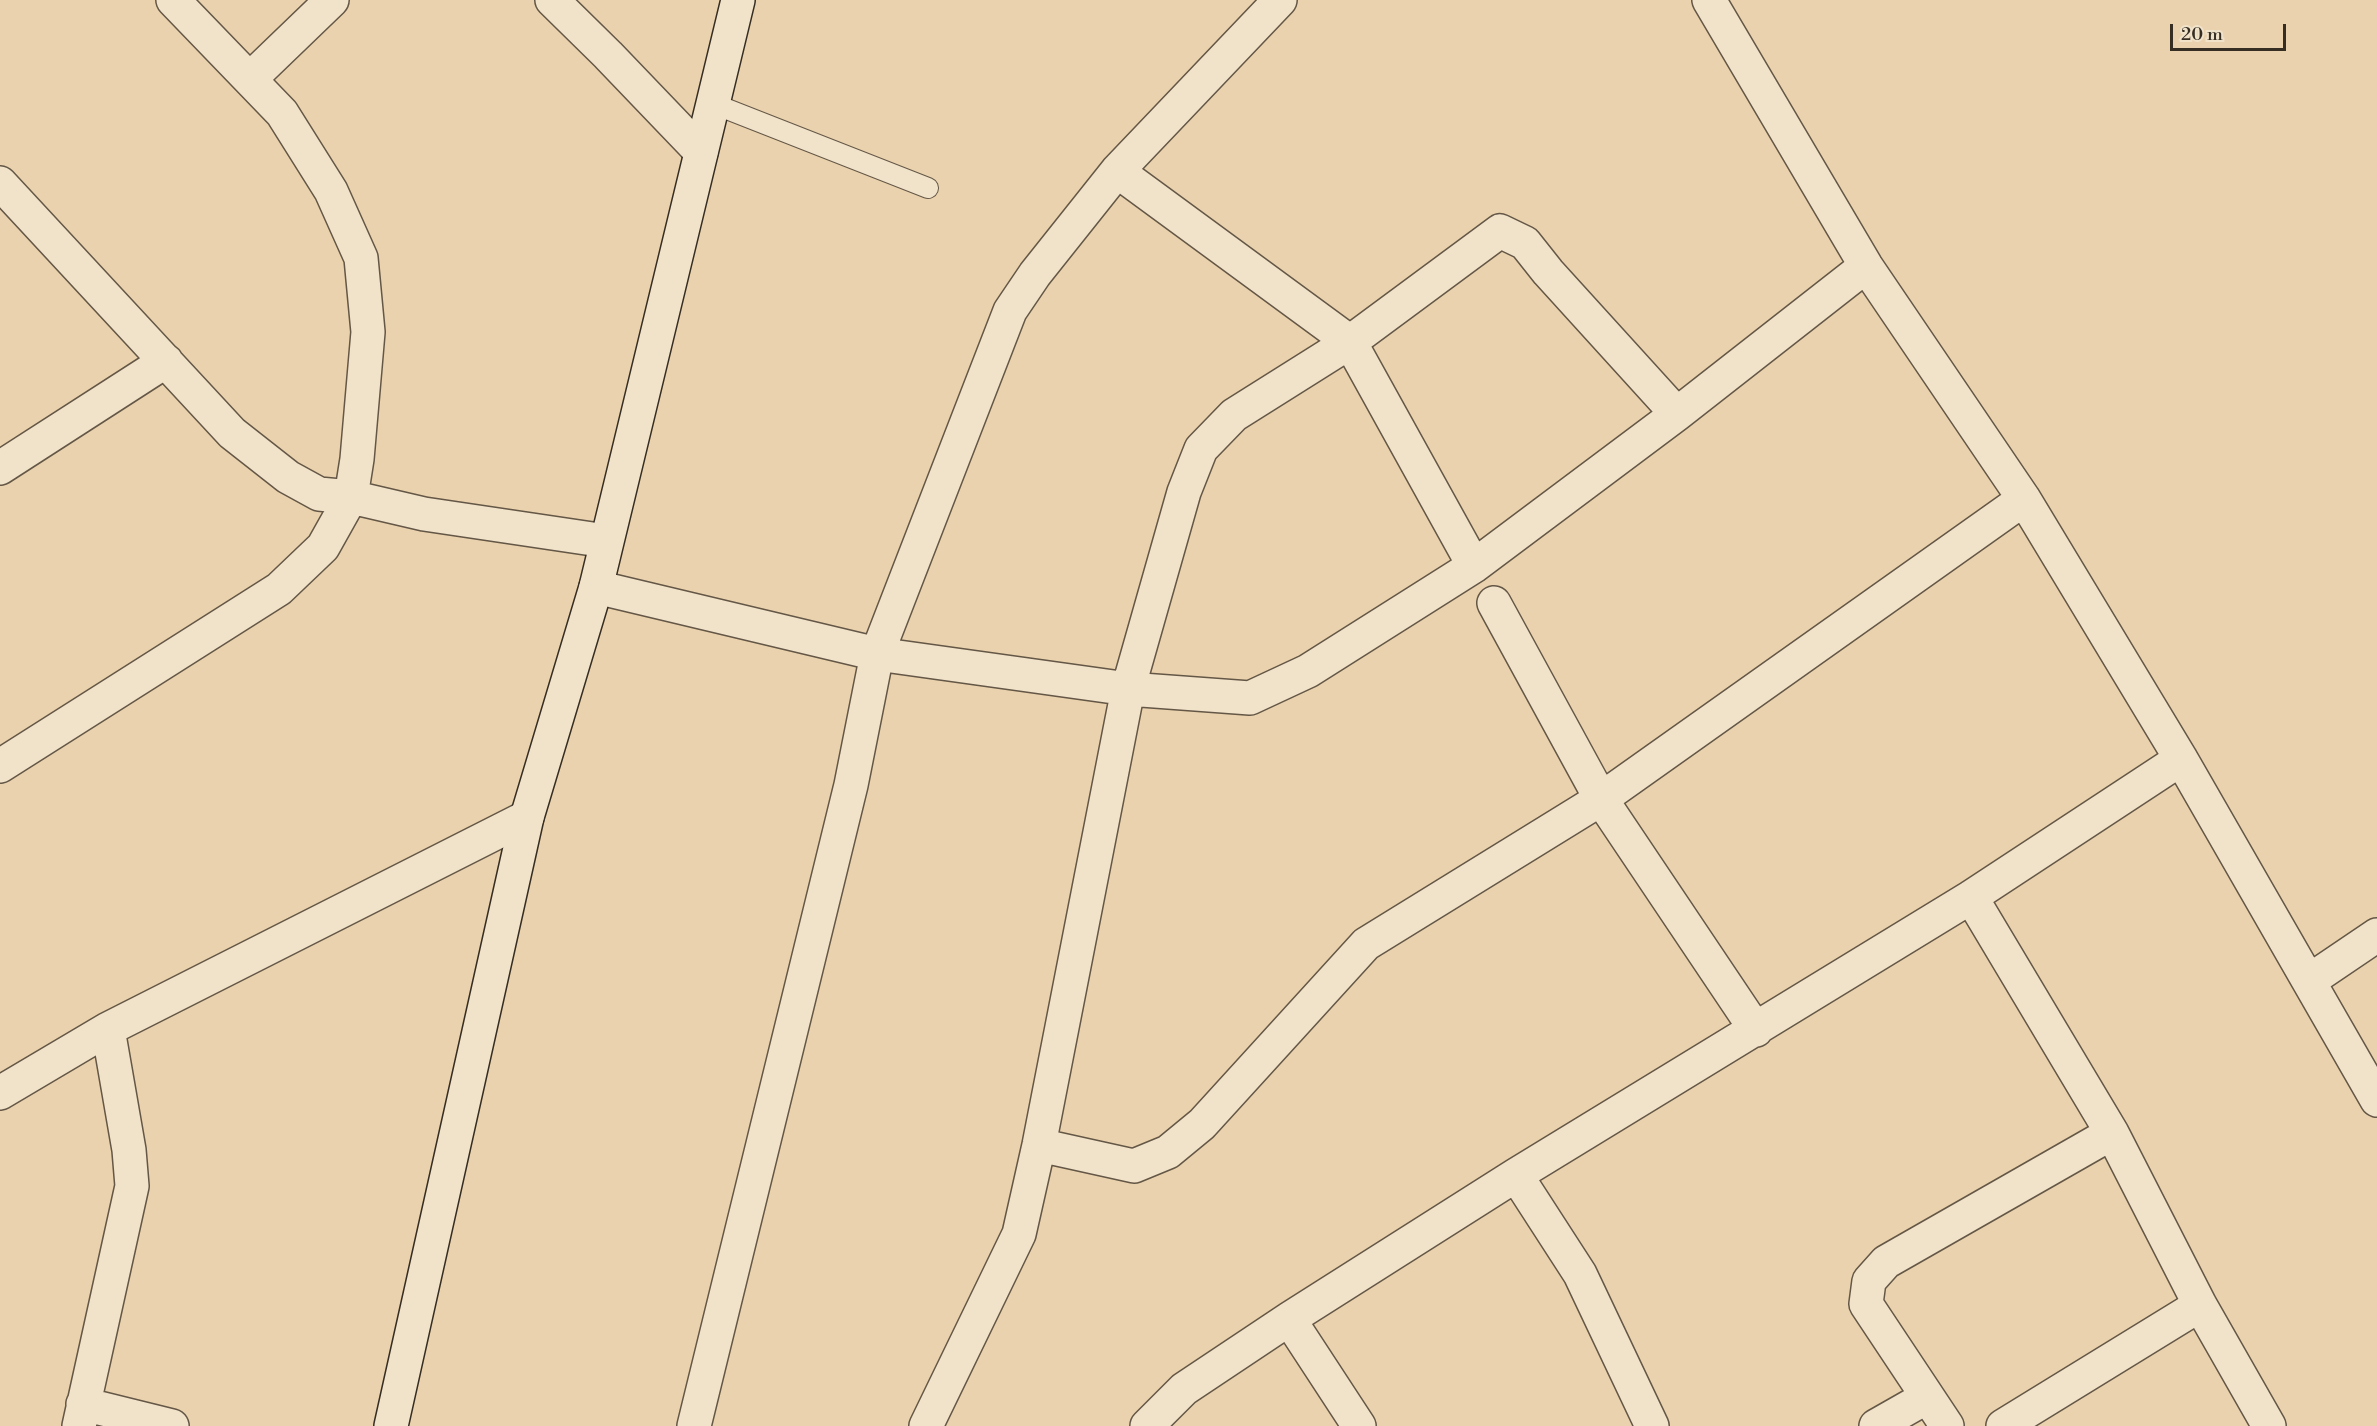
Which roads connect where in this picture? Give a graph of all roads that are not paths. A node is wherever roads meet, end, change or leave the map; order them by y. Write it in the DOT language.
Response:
graph roads {
  1 [pos="173,0"];
  2 [pos="332,0"];
  3 [pos="552,0"];
  4 [pos="738,0"];
  5 [pos="1280,0"];
  6 [pos="1709,0"];
  7 [pos="250,79"];
  8 [pos="714,104"];
  9 [pos="701,152"];
  10 [pos="1117,171"];
  11 [pos="0,183"];
  12 [pos="928,188"];
  13 [pos="1866,266"];
  14 [pos="1350,342"];
  15 [pos="166,361"];
  16 [pos="1677,414"];
  17 [pos="0,468"];
  18 [pos="351,497"];
  19 [pos="2024,499"];
  20 [pos="606,541"];
  21 [pos="1474,566"];
  22 [pos="596,587"];
  23 [pos="1494,603"];
  24 [pos="877,654"];
  25 [pos="1128,689"];
  26 [pos="2181,759"];
  27 [pos="0,766"];
  28 [pos="1601,799"];
  29 [pos="527,817"];
  30 [pos="1971,897"];
  31 [pos="2377,935"];
  32 [pos="2309,981"];
  33 [pos="108,1029"];
  34 [pos="1756,1030"];
  35 [pos="0,1093"];
  36 [pos="2377,1100"];
  37 [pos="2112,1133"];
  38 [pos="1039,1144"];
  39 [pos="1516,1175"];
  40 [pos="2200,1305"];
  41 [pos="1289,1319"];
  42 [pos="1927,1397"];
  43 [pos="81,1415"];
  44 [pos="172,1426"];
  45 [pos="390,1426"];
  46 [pos="694,1426"];
  47 [pos="926,1426"];
  48 [pos="1148,1426"];
  49 [pos="1359,1426"];
  50 [pos="1652,1426"];
  51 [pos="1876,1426"];
  52 [pos="1947,1426"];
  53 [pos="2003,1426"];
  54 [pos="2269,1426"];
  1 -- 7 [label="street"];
  2 -- 7 [label="street"];
  3 -- 9 [label="street"];
  4 -- 8 [label="street"];
  5 -- 10 [label="street"];
  6 -- 13 [label="street"];
  7 -- 18 [label="street"];
  8 -- 9 [label="street"];
  8 -- 12 [label="lane"];
  9 -- 20 [label="street"];
  10 -- 14 [label="street"];
  10 -- 24 [label="street"];
  11 -- 15 [label="street"];
  13 -- 16 [label="street"];
  13 -- 19 [label="street"];
  14 -- 16 [label="street"];
  14 -- 21 [label="street"];
  14 -- 25 [label="street"];
  15 -- 17 [label="street"];
  15 -- 18 [label="street"];
  16 -- 21 [label="street"];
  18 -- 20 [label="street"];
  18 -- 27 [label="street"];
  19 -- 26 [label="street"];
  19 -- 28 [label="street"];
  20 -- 22 [label="street"];
  21 -- 25 [label="street"];
  22 -- 24 [label="street"];
  22 -- 29 [label="street"];
  23 -- 28 [label="street"];
  24 -- 25 [label="street"];
  24 -- 46 [label="street"];
  25 -- 38 [label="street"];
  26 -- 30 [label="street"];
  26 -- 32 [label="street"];
  28 -- 34 [label="street"];
  28 -- 38 [label="street"];
  29 -- 33 [label="street"];
  29 -- 45 [label="street"];
  30 -- 34 [label="street"];
  30 -- 37 [label="street"];
  31 -- 32 [label="street"];
  32 -- 36 [label="street"];
  33 -- 35 [label="street"];
  33 -- 43 [label="street"];
  34 -- 39 [label="street"];
  37 -- 40 [label="street"];
  37 -- 42 [label="street"];
  38 -- 47 [label="street"];
  39 -- 41 [label="street"];
  39 -- 50 [label="street"];
  40 -- 53 [label="street"];
  40 -- 54 [label="street"];
  41 -- 48 [label="street"];
  41 -- 49 [label="street"];
  42 -- 51 [label="street"];
  42 -- 52 [label="street"];
  43 -- 44 [label="street"];
}
